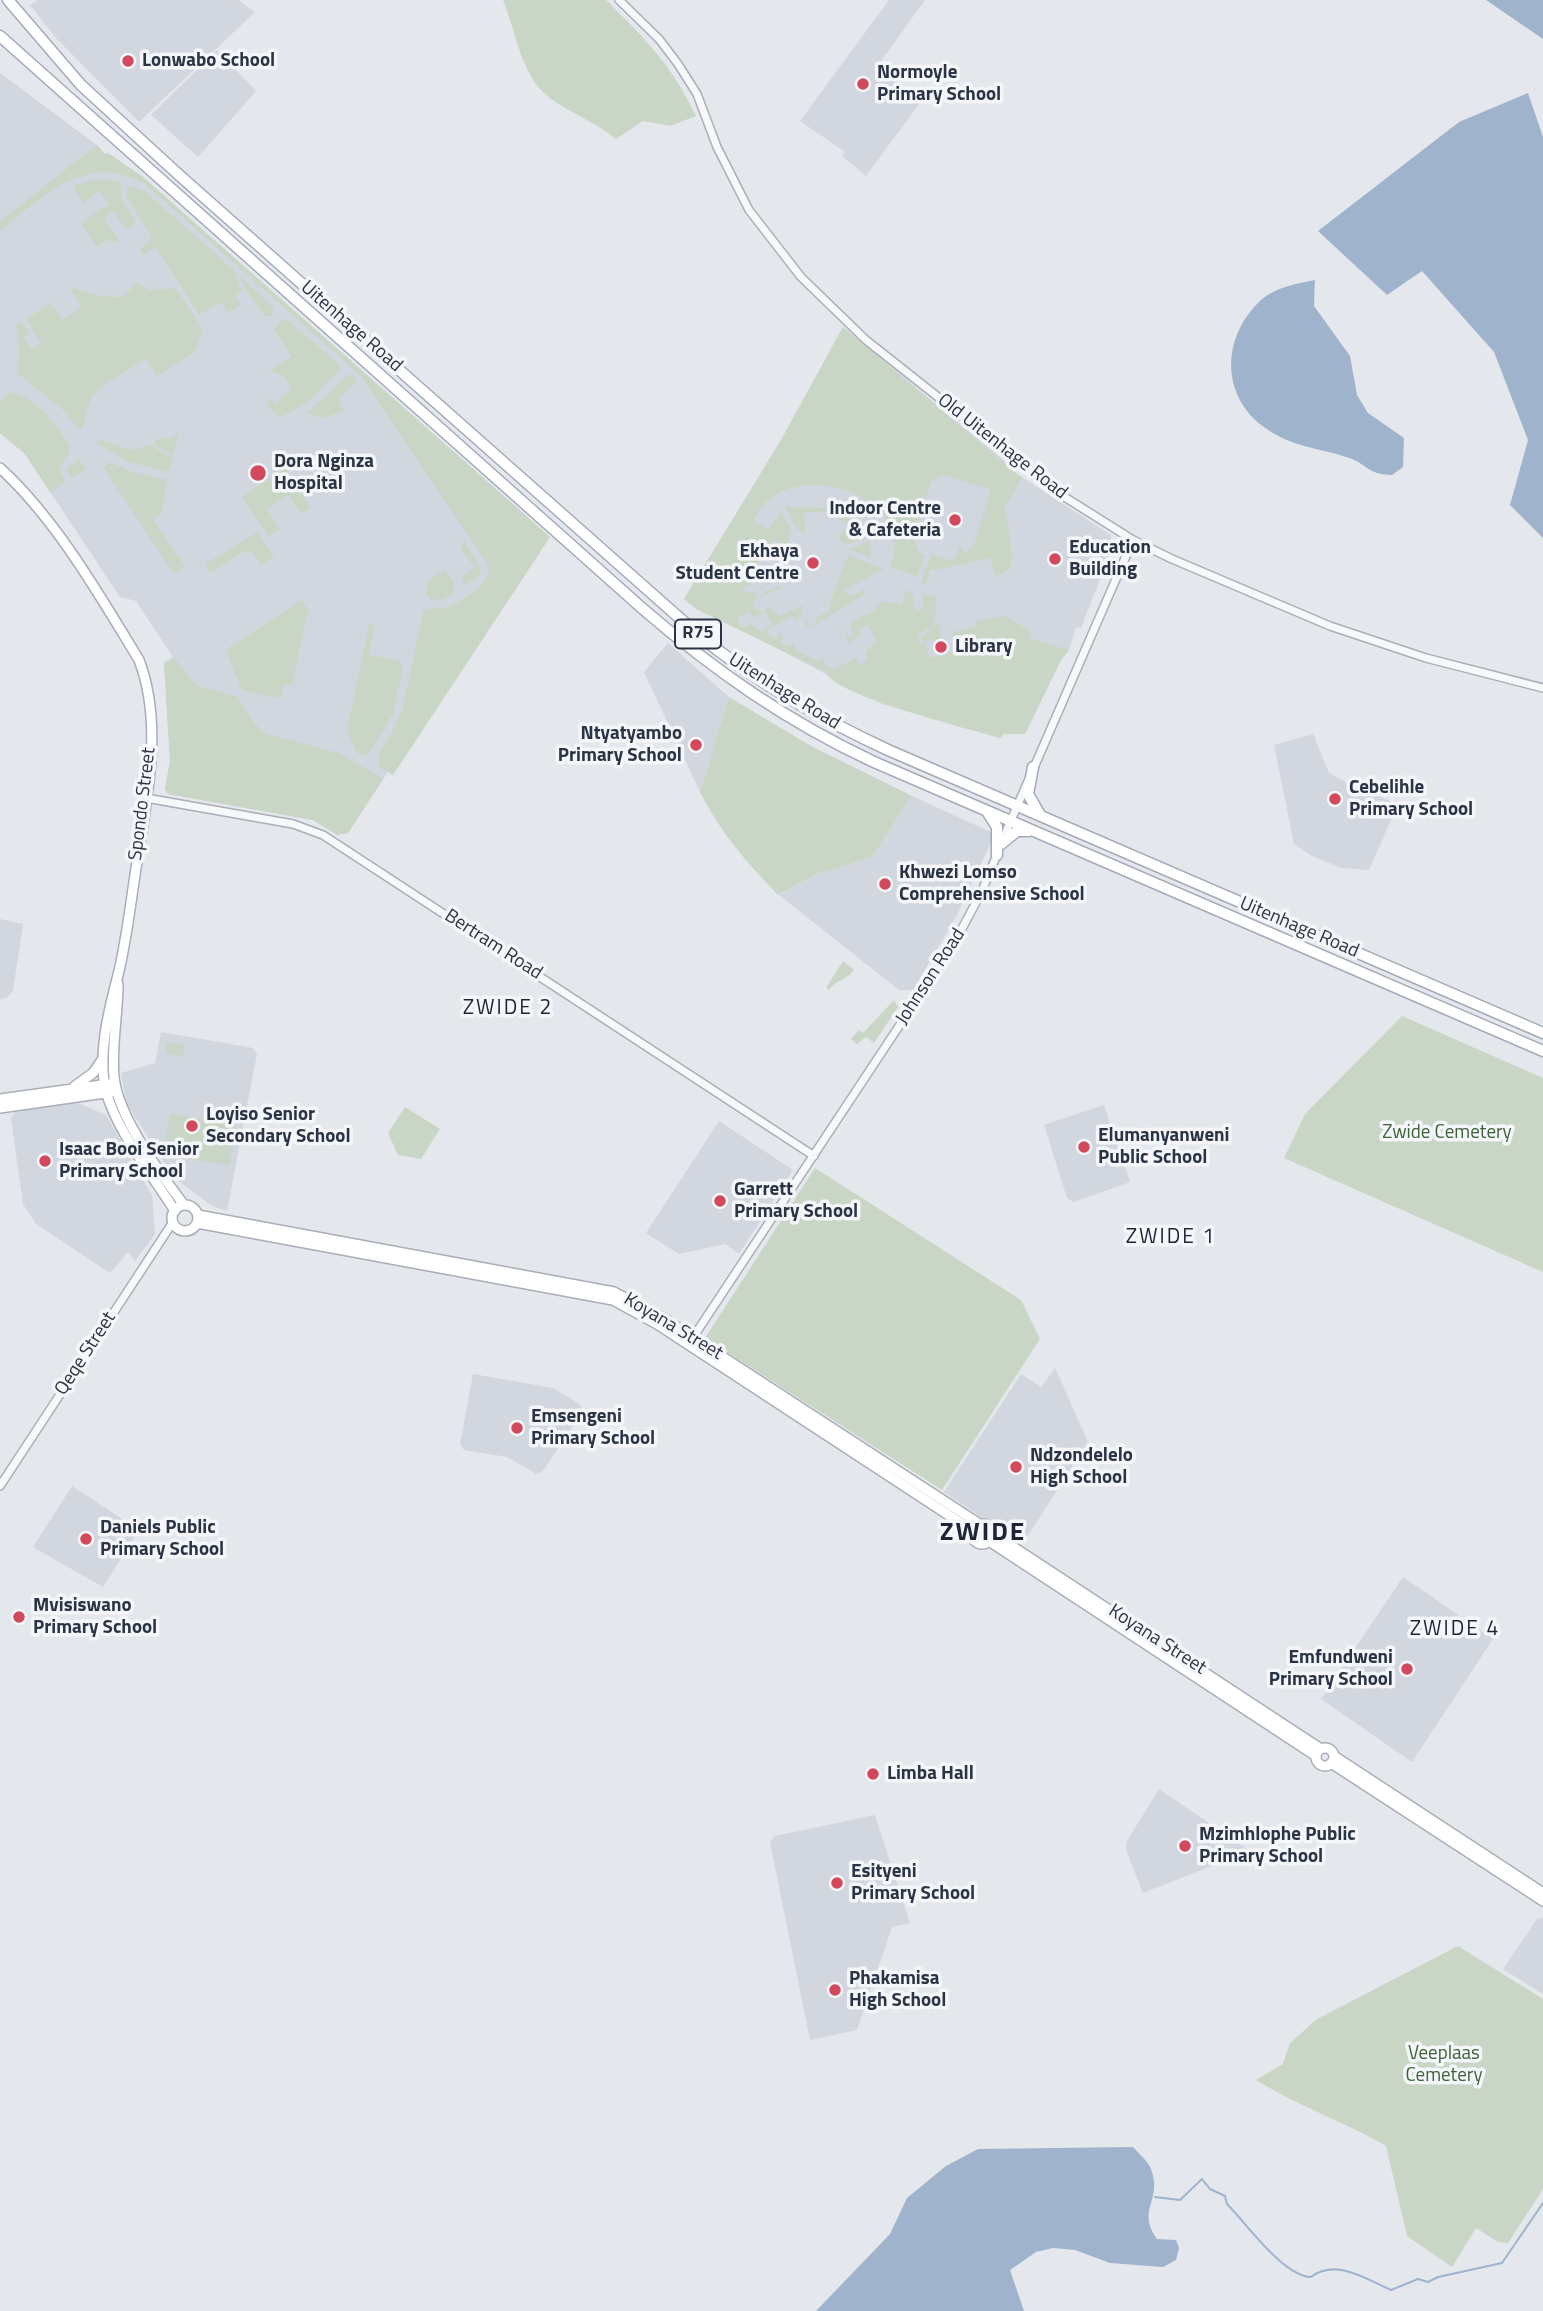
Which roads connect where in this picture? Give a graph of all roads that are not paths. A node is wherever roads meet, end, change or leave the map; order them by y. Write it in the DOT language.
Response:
graph roads {
  1 [pos="8,0"];
  2 [pos="619,0"];
  3 [pos="0,36"];
  4 [pos="0,468"];
  5 [pos="1133,540"];
  6 [pos="1543,688"];
  7 [pos="1033,767"];
  8 [pos="146,798"];
  9 [pos="1017,805"];
  10 [pos="985,810"];
  11 [pos="1040,815"];
  12 [pos="1010,821"];
  13 [pos="1036,831"];
  14 [pos="1001,844"];
  15 [pos="997,855"];
  16 [pos="118,976"];
  17 [pos="1543,1033"];
  18 [pos="1543,1051"];
  19 [pos="104,1056"];
  20 [pos="111,1088"];
  21 [pos="71,1089"];
  22 [pos="85,1096"];
  23 [pos="0,1099"];
  24 [pos="0,1108"];
  25 [pos="114,1111"];
  26 [pos="814,1156"];
  27 [pos="184,1205"];
  28 [pos="175,1210"];
  29 [pos="197,1219"];
  30 [pos="173,1222"];
  31 [pos="690,1341"];
  32 [pos="0,1486"];
  33 [pos="977,1528"];
  34 [pos="990,1537"];
  35 [pos="1319,1752"];
  36 [pos="1333,1760"];
  37 [pos="1543,1893"];
  38 [pos="1543,1901"];
  1 -- 9 [label="main road, Uitenhage Road / R75"];
  2 -- 5 [label="street, Old Uitenhage Road"];
  3 -- 10 [label="main road, Uitenhage Road / R75"];
  4 -- 8 [label="main road, Spondo Street"];
  5 -- 6 [label="street, Old Uitenhage Road"];
  5 -- 7 [label="street, Johnson Road"];
  7 -- 9 [label="street, Johnson Road"];
  7 -- 11 [label="main road"];
  8 -- 16 [label="main road, Spondo Street"];
  8 -- 26 [label="street, Bertram Road"];
  9 -- 11 [label="main road, Uitenhage Road / R75"];
  9 -- 12 [label="street, Johnson Road"];
  10 -- 12 [label="main road, Uitenhage Road / R75"];
  10 -- 15 [label="main road"];
  11 -- 17 [label="main road, Uitenhage Road / R75"];
  12 -- 13 [label="main road, Uitenhage Road / R75"];
  12 -- 14 [label="street, Johnson Road"];
  13 -- 14 [label="main road"];
  13 -- 18 [label="main road, Uitenhage Road / R75"];
  14 -- 15 [label="street, Johnson Road"];
  15 -- 26 [label="street, Johnson Road"];
  16 -- 19 [label="main road, Spondo Street"];
  16 -- 20 [label="main road, Spondo Street"];
  19 -- 20 [label="main road, Spondo Street"];
  19 -- 21 [label="main road"];
  20 -- 21 [label="main road"];
  20 -- 22 [label="main road"];
  20 -- 25 [label="main road, Spondo Street"];
  20 -- 27 [label="main road, Spondo Street"];
  21 -- 23 [label="main road"];
  22 -- 24 [label="main road"];
  22 -- 25 [label="main road"];
  25 -- 28 [label="main road, Spondo Street"];
  26 -- 31 [label="street, Johnson Road"];
  27 -- 28 [label="main road"];
  27 -- 29 [label="main road"];
  28 -- 30 [label="main road"];
  29 -- 30 [label="main road"];
  29 -- 31 [label="main road, Koyana Street"];
  30 -- 32 [label="street, Qeqe Street"];
  31 -- 33 [label="main road, Koyana Street"];
  33 -- 34 [label="main road, Koyana Street"];
  33 -- 34 [label="main road, Koyana Street"];
  34 -- 35 [label="main road, Koyana Street"];
  35 -- 36 [label="main road, Koyana Street"];
  35 -- 36 [label="main road, Koyana Street"];
  36 -- 37 [label="main road, Koyana Street"];
  36 -- 38 [label="main road, Koyana Street"];
}
